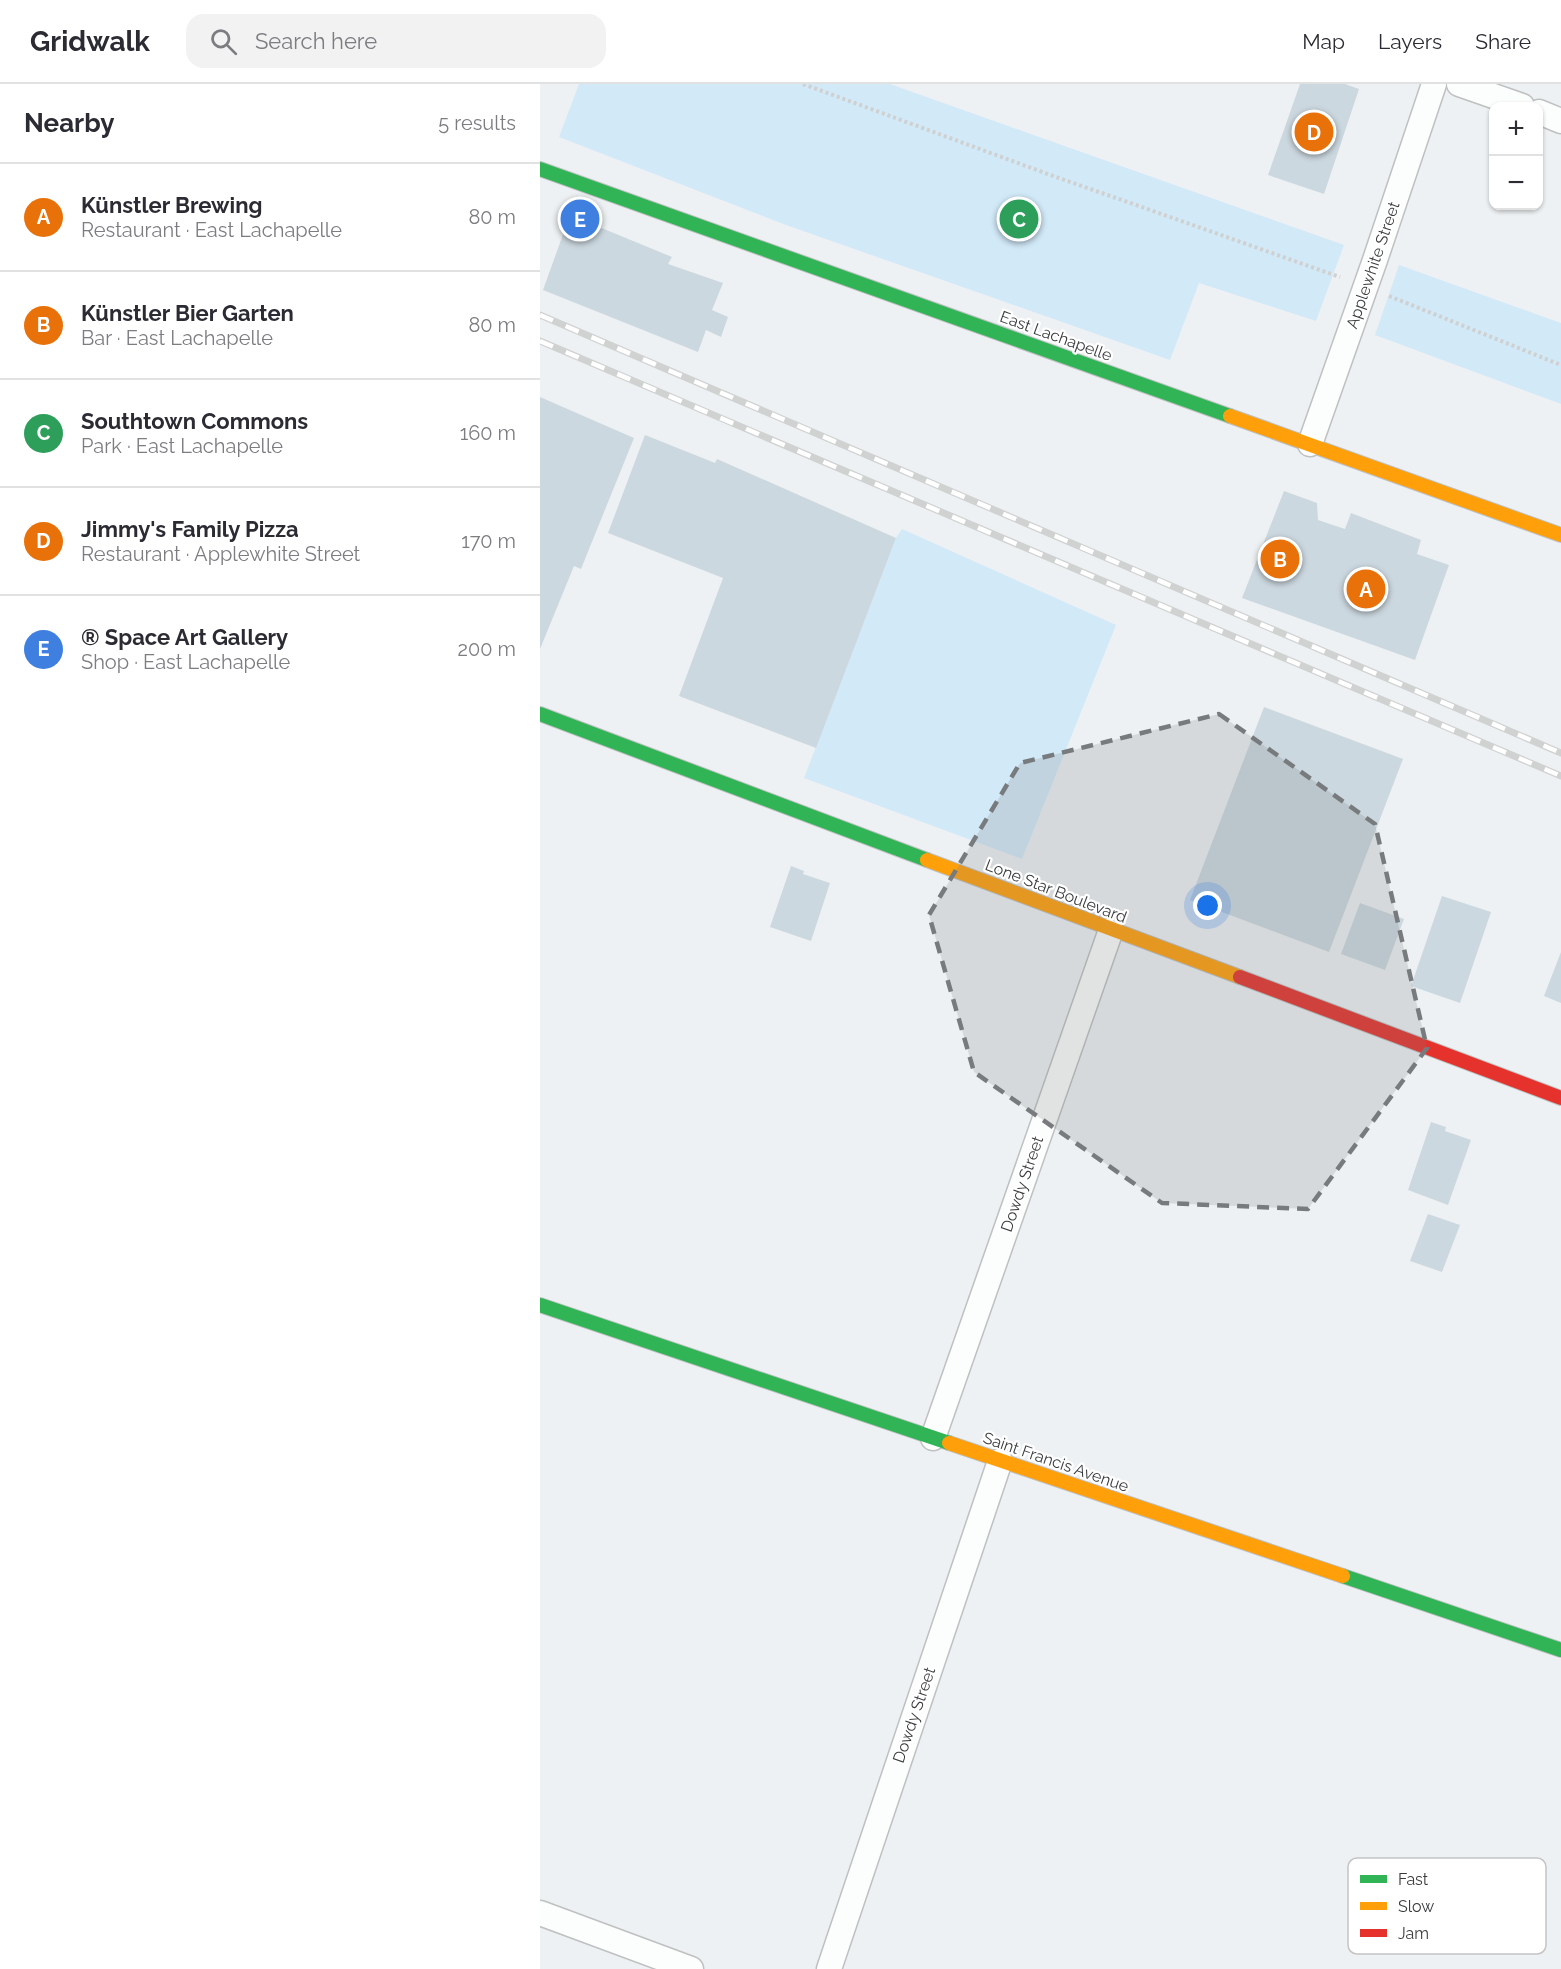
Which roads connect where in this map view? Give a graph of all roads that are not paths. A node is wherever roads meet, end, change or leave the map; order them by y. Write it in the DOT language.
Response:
graph roads {
  1 [pos="1434,84"];
  2 [pos="1459,84"];
  3 [pos="1511,102"];
  4 [pos="1543,114"];
  5 [pos="1561,121"];
  6 [pos="540,169"];
  7 [pos="1310,444"];
  8 [pos="1561,535"];
  9 [pos="540,714"];
  10 [pos="1111,930"];
  11 [pos="1561,1098"];
  12 [pos="540,1305"];
  13 [pos="933,1438"];
  14 [pos="1000,1461"];
  15 [pos="1561,1650"];
  16 [pos="540,1913"];
  17 [pos="691,1969"];
  18 [pos="829,1969"];
  1 -- 7 [label="street, Applewhite Street"];
  2 -- 3 [label="street"];
  4 -- 5 [label="street"];
  6 -- 7 [label="street, East Lachapelle"];
  7 -- 8 [label="street, East Lachapelle"];
  9 -- 10 [label="street, Lone Star Boulevard"];
  10 -- 11 [label="street, Lone Star Boulevard"];
  10 -- 13 [label="street, Dowdy Street"];
  12 -- 13 [label="street, Saint Francis Avenue"];
  13 -- 14 [label="street, Saint Francis Avenue"];
  14 -- 15 [label="street, Saint Francis Avenue"];
  14 -- 18 [label="street, Dowdy Street"];
  16 -- 17 [label="street"];
}
